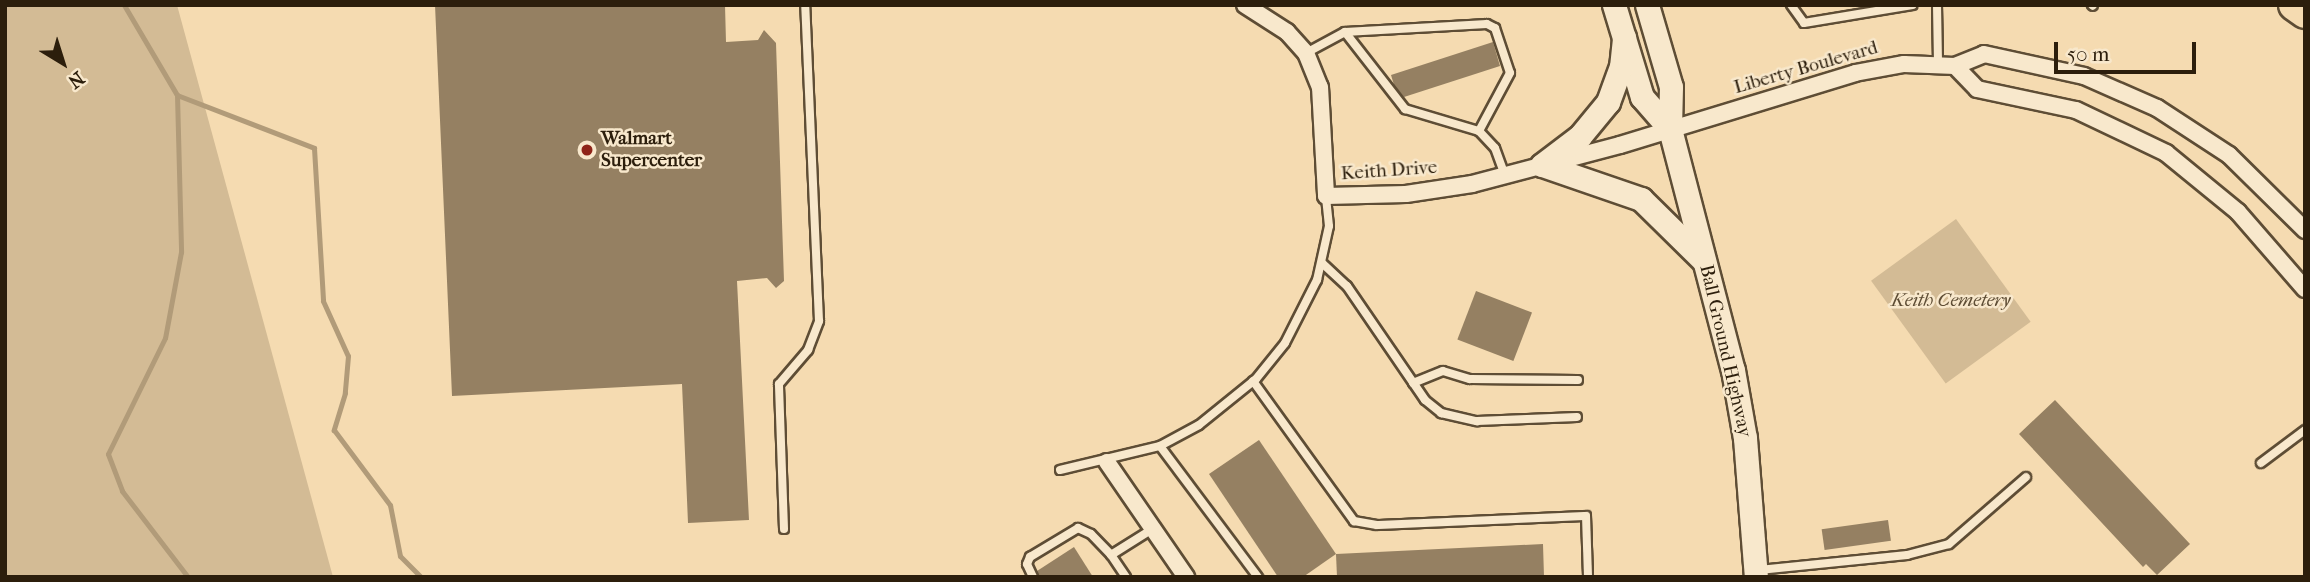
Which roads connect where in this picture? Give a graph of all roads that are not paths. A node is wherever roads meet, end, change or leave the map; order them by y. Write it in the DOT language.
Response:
graph roads {
  1 [pos="805,5"];
  2 [pos="1245,5"];
  3 [pos="1614,5"];
  4 [pos="1647,5"];
  5 [pos="1791,5"];
  6 [pos="1913,5"];
  7 [pos="1937,5"];
  8 [pos="2294,5"];
  9 [pos="2305,13"];
  10 [pos="1345,32"];
  11 [pos="1624,37"];
  12 [pos="1306,53"];
  13 [pos="1938,64"];
  14 [pos="1955,66"];
  15 [pos="1670,130"];
  16 [pos="1479,131"];
  17 [pos="1542,165"];
  18 [pos="1505,175"];
  19 [pos="1326,196"];
  20 [pos="2305,230"];
  21 [pos="1705,262"];
  22 [pos="1322,263"];
  23 [pos="2305,289"];
  24 [pos="1578,380"];
  25 [pos="1253,381"];
  26 [pos="1413,383"];
  27 [pos="1577,417"];
  28 [pos="2305,430"];
  29 [pos="1160,446"];
  30 [pos="1107,462"];
  31 [pos="2261,463"];
  32 [pos="1060,470"];
  33 [pos="2026,477"];
  34 [pos="1154,528"];
  35 [pos="784,529"];
  36 [pos="1111,555"];
  37 [pos="1756,574"];
  38 [pos="1033,577"];
  39 [pos="1126,577"];
  40 [pos="1186,577"];
  41 [pos="1258,577"];
  42 [pos="1588,577"];
  1 -- 35 [label="lane"];
  2 -- 12 [label="street, Keith Drive"];
  3 -- 11 [label="main road, Ball Ground Highway"];
  4 -- 15 [label="main road, Ball Ground Highway"];
  5 -- 6 [label="lane"];
  7 -- 13 [label="lane"];
  8 -- 9 [label="highway"];
  10 -- 12 [label="lane"];
  10 -- 16 [label="lane"];
  10 -- 16 [label="lane"];
  11 -- 15 [label="main road, Ball Ground Highway"];
  11 -- 17 [label="main road"];
  12 -- 19 [label="street, Keith Drive"];
  13 -- 14 [label="street, Liberty Boulevard"];
  13 -- 15 [label="street, Liberty Boulevard"];
  14 -- 20 [label="street, Liberty Boulevard"];
  14 -- 23 [label="street"];
  15 -- 17 [label="street, Keith Drive"];
  15 -- 21 [label="main road, Ball Ground Highway"];
  16 -- 18 [label="lane"];
  17 -- 18 [label="street, Keith Drive"];
  17 -- 21 [label="main road"];
  18 -- 19 [label="street, Keith Drive"];
  19 -- 22 [label="lane"];
  21 -- 37 [label="main road, Ball Ground Highway"];
  22 -- 25 [label="lane"];
  22 -- 26 [label="lane"];
  24 -- 26 [label="lane"];
  25 -- 29 [label="lane"];
  25 -- 42 [label="lane"];
  26 -- 27 [label="lane"];
  28 -- 31 [label="lane"];
  29 -- 30 [label="lane"];
  29 -- 41 [label="lane"];
  30 -- 32 [label="lane"];
  30 -- 34 [label="street"];
  33 -- 37 [label="lane"];
  34 -- 36 [label="lane"];
  34 -- 40 [label="street"];
  36 -- 38 [label="lane"];
  36 -- 39 [label="lane"];
}
